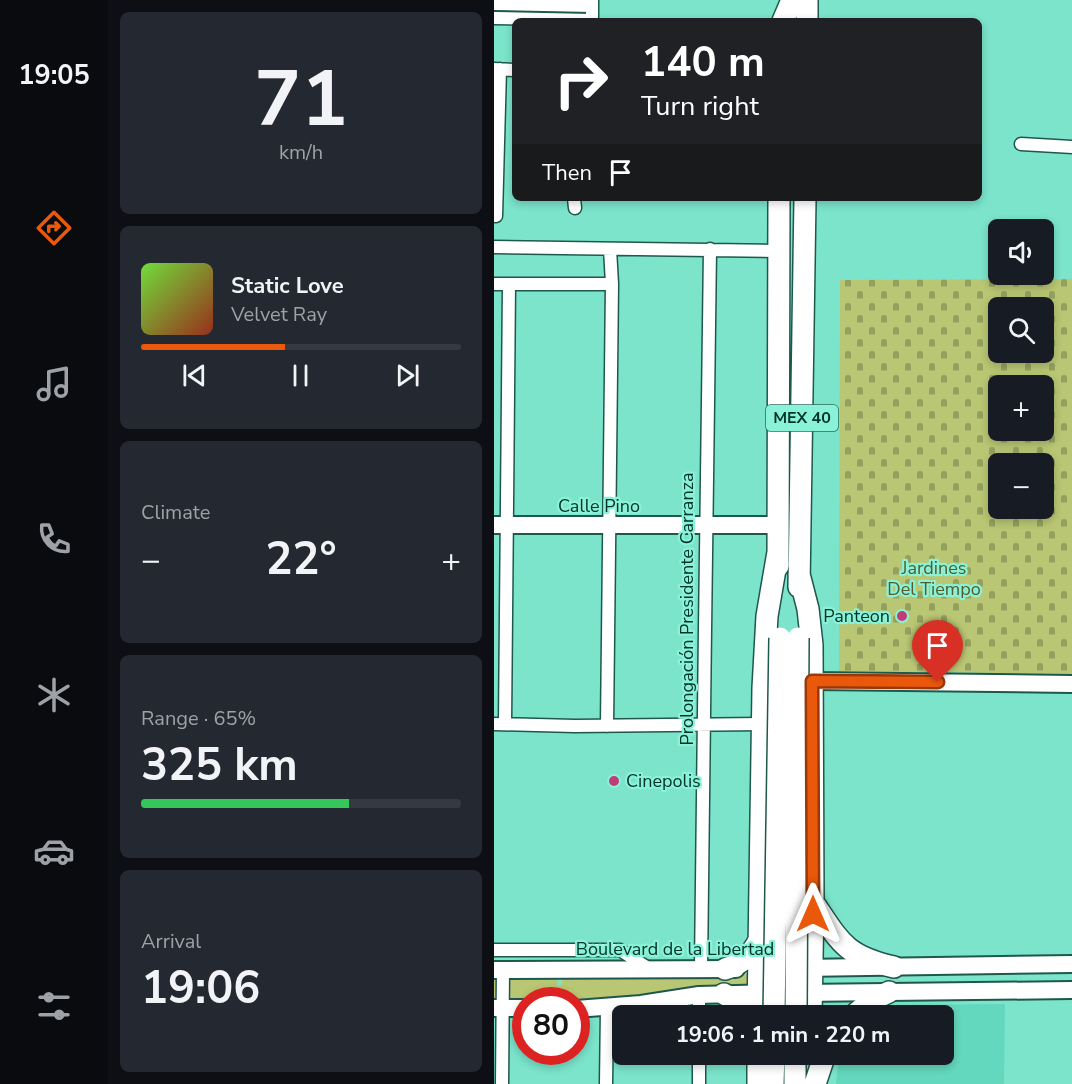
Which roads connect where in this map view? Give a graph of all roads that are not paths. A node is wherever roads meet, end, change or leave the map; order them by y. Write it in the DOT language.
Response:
graph roads {
  1 [pos="780,0"];
  2 [pos="792,0"];
  3 [pos="807,0"];
  4 [pos="519,2"];
  5 [pos="592,3"];
  6 [pos="494,4"];
  7 [pos="549,5"];
  8 [pos="494,18"];
  9 [pos="512,18"];
  10 [pos="549,18"];
  11 [pos="781,18"];
  12 [pos="783,18"];
  13 [pos="807,18"];
  14 [pos="497,69"];
  15 [pos="512,70"];
  16 [pos="1021,144"];
  17 [pos="1073,147"];
  18 [pos="496,177"];
  19 [pos="779,201"];
  20 [pos="805,201"];
  21 [pos="496,216"];
  22 [pos="494,247"];
  23 [pos="610,249"];
  24 [pos="710,249"];
  25 [pos="778,251"];
  26 [pos="494,284"];
  27 [pos="509,284"];
  28 [pos="612,284"];
  29 [pos="501,525"];
  30 [pos="609,525"];
  31 [pos="704,525"];
  32 [pos="778,525"];
  33 [pos="778,552"];
  34 [pos="799,574"];
  35 [pos="789,638"];
  36 [pos="812,681"];
  37 [pos="1073,684"];
  38 [pos="500,724"];
  39 [pos="705,724"];
  40 [pos="762,724"];
  41 [pos="607,726"];
  42 [pos="813,908"];
  43 [pos="759,934"];
  44 [pos="494,950"];
  45 [pos="1073,964"];
  46 [pos="894,967"];
  47 [pos="648,968"];
  48 [pos="812,968"];
  49 [pos="701,969"];
  50 [pos="725,969"];
  51 [pos="759,969"];
  52 [pos="499,970"];
  53 [pos="1073,990"];
  54 [pos="888,992"];
  55 [pos="759,993"];
  56 [pos="812,993"];
  57 [pos="724,994"];
  58 [pos="700,996"];
  59 [pos="700,1005"];
  60 [pos="742,1005"];
  61 [pos="758,1005"];
  62 [pos="774,1005"];
  63 [pos="796,1005"];
  64 [pos="811,1005"];
  65 [pos="866,1005"];
  66 [pos="499,1008"];
  67 [pos="607,1008"];
  68 [pos="590,1009"];
  69 [pos="699,1065"];
  70 [pos="758,1065"];
  71 [pos="774,1065"];
  72 [pos="795,1065"];
  73 [pos="811,1065"];
  74 [pos="821,1065"];
  75 [pos="502,1084"];
  76 [pos="606,1084"];
  77 [pos="699,1084"];
  78 [pos="758,1084"];
  79 [pos="773,1084"];
  80 [pos="795,1084"];
  81 [pos="810,1084"];
  82 [pos="815,1084"];
  1 -- 11 [label="highway"];
  2 -- 12 [label="highway"];
  3 -- 13 [label="highway"];
  4 -- 6 [label="street"];
  4 -- 7 [label="street"];
  5 -- 7 [label="street"];
  7 -- 10 [label="street"];
  8 -- 9 [label="street"];
  14 -- 15 [label="street"];
  14 -- 18 [label="street"];
  16 -- 17 [label="street"];
  18 -- 21 [label="street"];
  19 -- 25 [label="highway, MEX 40"];
  20 -- 34 [label="highway, MEX 40"];
  22 -- 23 [label="street"];
  23 -- 24 [label="street"];
  23 -- 28 [label="street"];
  24 -- 25 [label="street"];
  24 -- 31 [label="street, Prolongación Presidente Carranza"];
  25 -- 32 [label="highway, MEX 40"];
  26 -- 27 [label="street"];
  27 -- 28 [label="street"];
  27 -- 29 [label="street"];
  28 -- 30 [label="street"];
  29 -- 30 [label="street, Calle Pino"];
  29 -- 38 [label="street"];
  30 -- 31 [label="street, Calle Pino"];
  30 -- 41 [label="street"];
  31 -- 32 [label="street, Calle Pino"];
  31 -- 39 [label="street, Prolongación Presidente Carranza"];
  32 -- 33 [label="highway, MEX 40"];
  33 -- 35 [label="highway, MEX 40"];
  33 -- 40 [label="highway"];
  34 -- 35 [label="highway, MEX 40"];
  34 -- 36 [label="highway"];
  35 -- 62 [label="highway, MEX 40, bridge"];
  35 -- 63 [label="highway, MEX 40, bridge"];
  36 -- 37 [label="street"];
  36 -- 42 [label="highway"];
  38 -- 41 [label="street"];
  39 -- 40 [label="street"];
  39 -- 41 [label="street"];
  39 -- 49 [label="street, Prolongación Presidente Carranza"];
  40 -- 43 [label="highway"];
  42 -- 43 [label="highway"];
  42 -- 46 [label="highway"];
  42 -- 48 [label="highway"];
  43 -- 50 [label="highway"];
  43 -- 51 [label="highway"];
  44 -- 47 [label="street"];
  45 -- 46 [label="street, Boulevard de la Libertad"];
  46 -- 48 [label="street, Boulevard de la Libertad"];
  47 -- 49 [label="street, Boulevard de la Libertad"];
  47 -- 52 [label="street, Boulevard de la Libertad"];
  48 -- 51 [label="street, Boulevard de la Libertad"];
  48 -- 56 [label="highway"];
  49 -- 50 [label="street, Boulevard de la Libertad"];
  50 -- 51 [label="street, Boulevard de la Libertad"];
  51 -- 55 [label="highway"];
  52 -- 66 [label="street"];
  53 -- 54 [label="street"];
  54 -- 56 [label="street"];
  54 -- 65 [label="highway"];
  55 -- 56 [label="street"];
  55 -- 57 [label="street"];
  55 -- 61 [label="highway"];
  56 -- 64 [label="highway"];
  57 -- 58 [label="street"];
  57 -- 60 [label="highway"];
  58 -- 59 [label="street"];
  58 -- 67 [label="street"];
  66 -- 75 [label="street"];
  67 -- 68 [label="street"];
  67 -- 76 [label="street"];
  69 -- 77 [label="street"];
  70 -- 78 [label="highway"];
  71 -- 79 [label="highway"];
  72 -- 80 [label="highway"];
  73 -- 81 [label="highway"];
  74 -- 82 [label="highway"];
}
